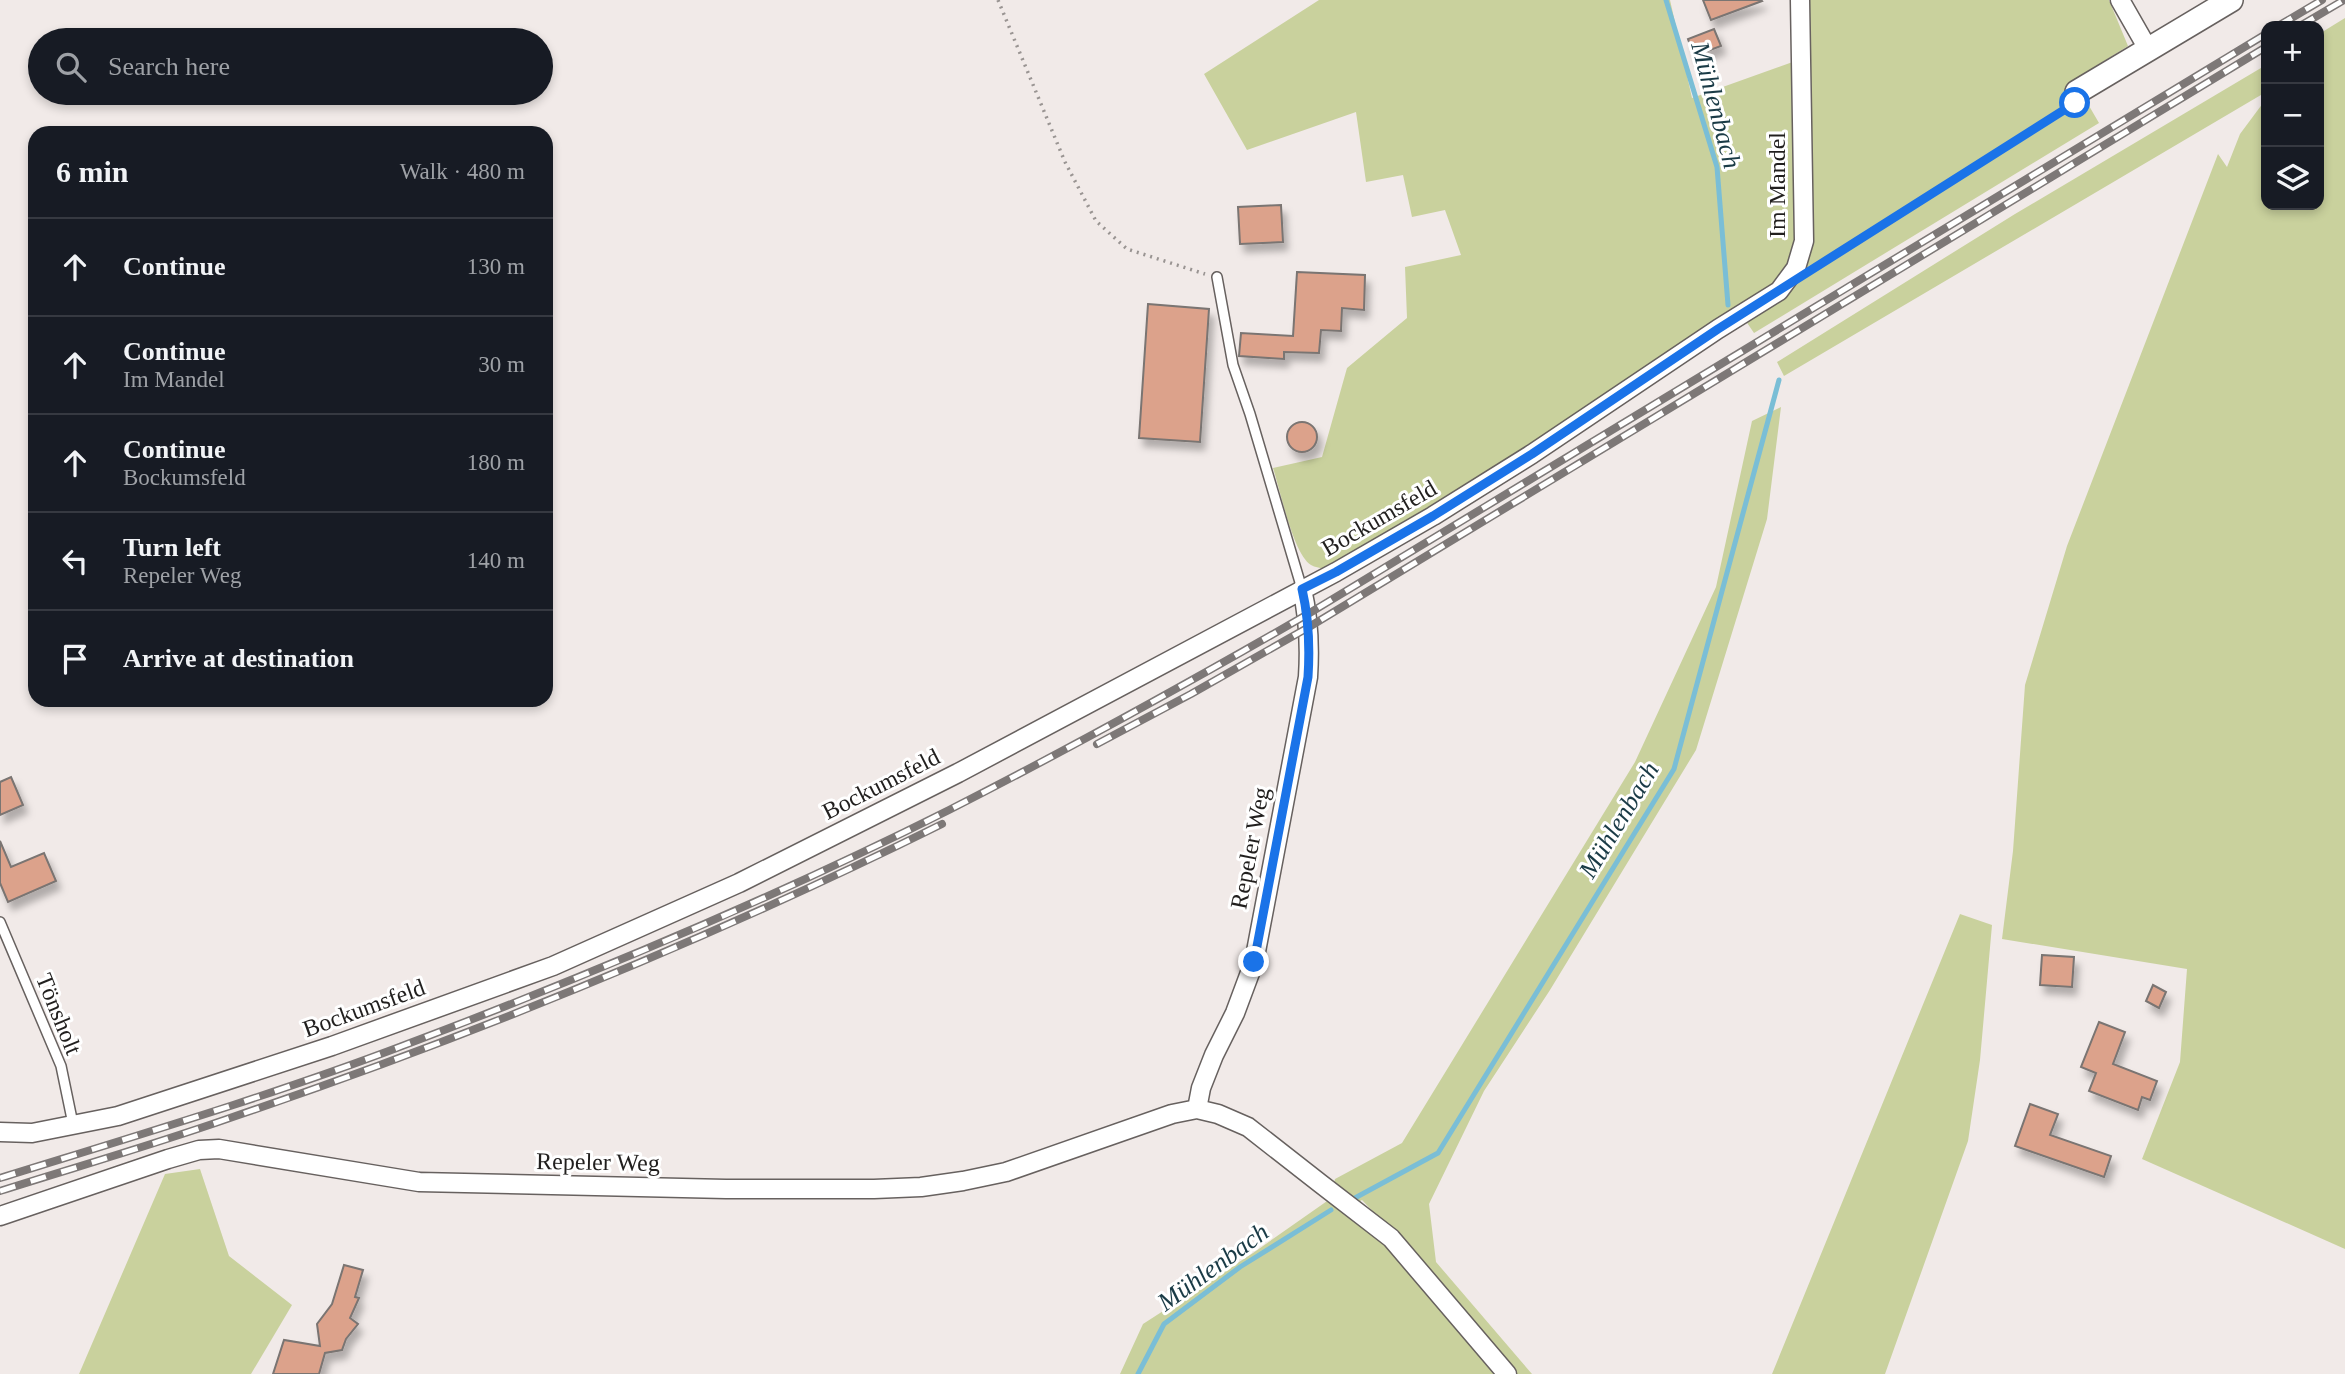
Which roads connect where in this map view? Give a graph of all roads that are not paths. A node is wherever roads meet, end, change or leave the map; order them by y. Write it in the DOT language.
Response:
graph roads {
  1 [pos="1800,0"];
  2 [pos="2120,0"];
  3 [pos="2231,0"];
  4 [pos="2148,49"];
  5 [pos="2077,92"];
  6 [pos="1217,277"];
  7 [pos="1718,329"];
  8 [pos="1302,589"];
  9 [pos="0,922"];
  10 [pos="1197,1109"];
  11 [pos="73,1124"];
  12 [pos="0,1132"];
  13 [pos="0,1216"];
  14 [pos="1507,1374"];
  1 -- 7 [label="street, Im Mandel"];
  2 -- 4 [label="street"];
  3 -- 4 [label="street"];
  4 -- 5 [label="street"];
  6 -- 8 [label="lane"];
  7 -- 8 [label="street, Bockumsfeld"];
  8 -- 10 [label="street, Repeler Weg"];
  8 -- 11 [label="street, Bockumsfeld"];
  9 -- 11 [label="lane, Tönsholt"];
  10 -- 13 [label="street, Repeler Weg"];
  10 -- 14 [label="street"];
  11 -- 12 [label="street, Bockumsfeld"];
}
